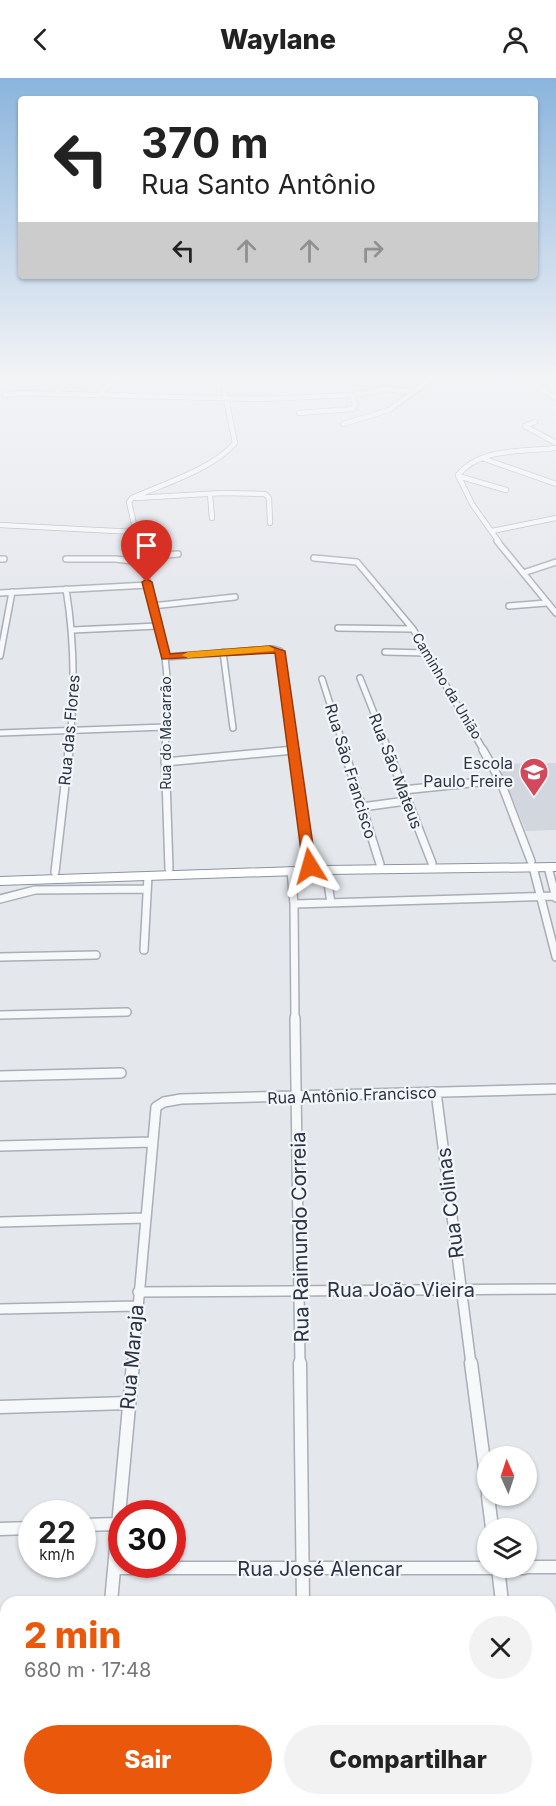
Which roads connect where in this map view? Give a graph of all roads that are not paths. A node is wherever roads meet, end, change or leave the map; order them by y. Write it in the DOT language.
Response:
graph roads {
  1 [pos="212,460"];
  2 [pos="476,460"];
  3 [pos="488,460"];
  4 [pos="458,476"];
  5 [pos="556,484"];
  6 [pos="506,490"];
  7 [pos="210,494"];
  8 [pos="132,498"];
  9 [pos="212,518"];
  10 [pos="556,518"];
  11 [pos="270,523"];
  12 [pos="0,525"];
  13 [pos="13,528"];
  14 [pos="0,531"];
  15 [pos="492,531"];
  16 [pos="135,532"];
  17 [pos="178,554"];
  18 [pos="314,558"];
  19 [pos="66,559"];
  20 [pos="142,559"];
  21 [pos="556,562"];
  22 [pos="523,573"];
  23 [pos="148,585"];
  24 [pos="66,589"];
  25 [pos="12,592"];
  26 [pos="0,593"];
  27 [pos="235,597"];
  28 [pos="546,603"];
  29 [pos="152,606"];
  30 [pos="509,606"];
  31 [pos="556,613"];
  32 [pos="158,626"];
  33 [pos="338,628"];
  34 [pos="414,629"];
  35 [pos="73,630"];
  36 [pos="223,652"];
  37 [pos="385,652"];
  38 [pos="428,652"];
  39 [pos="0,656"];
  40 [pos="165,657"];
  41 [pos="360,678"];
  42 [pos="322,679"];
  43 [pos="165,726"];
  44 [pos="233,728"];
  45 [pos="71,729"];
  46 [pos="0,733"];
  47 [pos="294,750"];
  48 [pos="165,762"];
  49 [pos="500,780"];
  50 [pos="403,790"];
  51 [pos="406,801"];
  52 [pos="362,807"];
  53 [pos="432,863"];
  54 [pos="380,864"];
  55 [pos="532,864"];
  56 [pos="553,865"];
  57 [pos="310,866"];
  58 [pos="169,869"];
  59 [pos="326,870"];
  60 [pos="0,871"];
  61 [pos="291,871"];
  62 [pos="55,872"];
  63 [pos="0,881"];
  64 [pos="147,883"];
  65 [pos="540,897"];
  66 [pos="556,897"];
  67 [pos="0,899"];
  68 [pos="331,903"];
  69 [pos="294,904"];
  70 [pos="144,950"];
  71 [pos="96,955"];
  72 [pos="0,957"];
  73 [pos="556,957"];
  74 [pos="127,1012"];
  75 [pos="0,1015"];
  76 [pos="121,1073"];
  77 [pos="0,1076"];
  78 [pos="556,1089"];
  79 [pos="436,1092"];
  80 [pos="298,1097"];
  81 [pos="154,1113"];
  82 [pos="152,1142"];
  83 [pos="0,1146"];
  84 [pos="146,1218"];
  85 [pos="0,1222"];
  86 [pos="556,1289"];
  87 [pos="460,1290"];
  88 [pos="301,1291"];
  89 [pos="138,1292"];
  90 [pos="136,1306"];
  91 [pos="0,1309"];
  92 [pos="128,1403"];
  93 [pos="0,1407"];
  94 [pos="481,1446"];
  95 [pos="120,1500"];
  96 [pos="18,1528"];
  97 [pos="0,1529"];
  98 [pos="556,1567"];
  99 [pos="186,1568"];
  100 [pos="477,1568"];
  101 [pos="537,1568"];
  102 [pos="303,1569"];
  103 [pos="114,1578"];
  104 [pos="499,1578"];
  105 [pos="112,1596"];
  106 [pos="303,1596"];
  107 [pos="501,1596"];
  1 -- 8 [label="street"];
  2 -- 4 [label="street"];
  3 -- 5 [label="street"];
  4 -- 6 [label="street"];
  4 -- 15 [label="street"];
  7 -- 8 [label="street"];
  7 -- 9 [label="street"];
  7 -- 11 [label="street"];
  8 -- 16 [label="street, Rua do Macarrão"];
  10 -- 15 [label="street"];
  12 -- 13 [label="street"];
  13 -- 14 [label="street"];
  13 -- 16 [label="street"];
  15 -- 22 [label="street"];
  16 -- 20 [label="street, Rua do Macarrão"];
  17 -- 20 [label="street"];
  18 -- 34 [label="street, Caminho da União"];
  19 -- 20 [label="street"];
  20 -- 23 [label="street, Rua do Macarrão"];
  21 -- 22 [label="street"];
  22 -- 28 [label="street"];
  23 -- 24 [label="street"];
  23 -- 29 [label="street, Rua do Macarrão"];
  24 -- 25 [label="street"];
  24 -- 35 [label="street, Rua das Flores"];
  25 -- 26 [label="street"];
  25 -- 39 [label="street"];
  27 -- 29 [label="street"];
  28 -- 30 [label="street"];
  28 -- 31 [label="street"];
  29 -- 32 [label="street, Rua do Macarrão"];
  32 -- 35 [label="street"];
  32 -- 40 [label="street, Rua do Macarrão"];
  33 -- 34 [label="street"];
  34 -- 38 [label="street, Caminho da União"];
  35 -- 45 [label="street, Rua das Flores"];
  36 -- 40 [label="street"];
  36 -- 44 [label="street"];
  36 -- 47 [label="street"];
  37 -- 38 [label="street"];
  38 -- 49 [label="street, Caminho da União"];
  40 -- 43 [label="street, Rua do Macarrão"];
  41 -- 50 [label="street, Rua São Mateus"];
  42 -- 52 [label="street, Rua São Francisco"];
  43 -- 45 [label="street"];
  43 -- 48 [label="street, Rua do Macarrão"];
  45 -- 46 [label="street"];
  45 -- 62 [label="street, Rua das Flores"];
  47 -- 48 [label="street"];
  47 -- 57 [label="street"];
  48 -- 58 [label="street, Rua do Macarrão"];
  49 -- 50 [label="street"];
  49 -- 55 [label="street, Caminho da União"];
  50 -- 51 [label="street, Rua São Mateus"];
  51 -- 52 [label="street"];
  51 -- 53 [label="street, Rua São Mateus"];
  52 -- 54 [label="street, Rua São Francisco"];
  53 -- 54 [label="highway"];
  53 -- 55 [label="highway"];
  54 -- 57 [label="highway"];
  55 -- 56 [label="highway"];
  55 -- 59 [label="highway"];
  55 -- 65 [label="street, Caminho da União"];
  56 -- 66 [label="street"];
  57 -- 58 [label="highway"];
  58 -- 62 [label="highway"];
  59 -- 61 [label="highway"];
  59 -- 68 [label="street"];
  60 -- 62 [label="highway"];
  61 -- 64 [label="highway"];
  61 -- 69 [label="street, Rua Raimundo Correia"];
  63 -- 64 [label="highway"];
  64 -- 67 [label="street"];
  64 -- 70 [label="street"];
  65 -- 66 [label="street"];
  65 -- 68 [label="street"];
  65 -- 73 [label="street, Caminho da União"];
  68 -- 69 [label="street"];
  69 -- 80 [label="street, Rua Raimundo Correia"];
  71 -- 72 [label="street"];
  74 -- 75 [label="street"];
  76 -- 77 [label="street"];
  78 -- 79 [label="street, Rua Antônio Francisco"];
  79 -- 80 [label="street, Rua Antônio Francisco"];
  79 -- 87 [label="street, Rua Colinas"];
  80 -- 81 [label="street, Rua Antônio Francisco"];
  80 -- 88 [label="street, Rua Raimundo Correia"];
  81 -- 82 [label="street, Rua Maraja"];
  82 -- 83 [label="street"];
  82 -- 84 [label="street, Rua Maraja"];
  84 -- 85 [label="street"];
  84 -- 89 [label="street, Rua Maraja"];
  86 -- 87 [label="street, Rua João Vieira"];
  87 -- 88 [label="street, Rua João Vieira"];
  87 -- 94 [label="street, Rua Colinas"];
  88 -- 89 [label="street, Rua João Vieira"];
  88 -- 102 [label="street, Rua Raimundo Correia"];
  89 -- 90 [label="street, Rua Maraja"];
  90 -- 91 [label="street"];
  90 -- 92 [label="street, Rua Maraja"];
  92 -- 93 [label="street"];
  92 -- 95 [label="street, Rua Maraja"];
  96 -- 97 [label="street"];
  98 -- 101 [label="street, Rua José Alencar"];
  99 -- 102 [label="street, Rua José Alencar"];
  100 -- 102 [label="street, Rua José Alencar"];
  102 -- 106 [label="street, Rua Raimundo Correia"];
  103 -- 105 [label="street, Rua Maraja"];
  104 -- 107 [label="street"];
}
